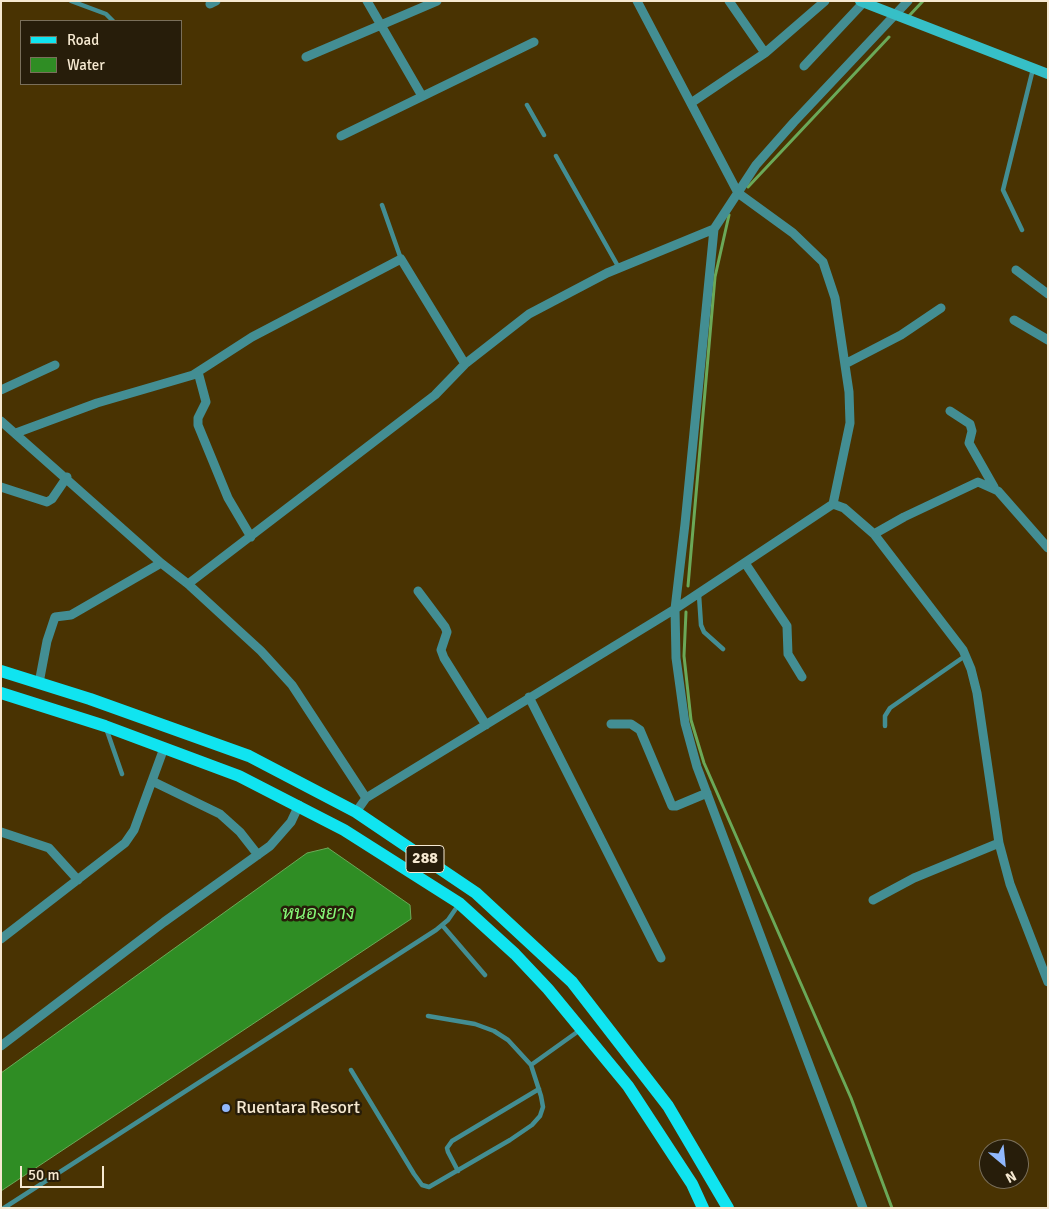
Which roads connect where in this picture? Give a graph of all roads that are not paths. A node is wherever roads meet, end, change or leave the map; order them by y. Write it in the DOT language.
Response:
graph roads {
  1 [pos="71,1"];
  2 [pos="368,1"];
  3 [pos="437,1"];
  4 [pos="637,1"];
  5 [pos="728,1"];
  6 [pos="826,1"];
  7 [pos="908,1"];
  8 [pos="861,2"];
  9 [pos="894,16"];
  10 [pos="112,20"];
  11 [pos="381,26"];
  12 [pos="534,42"];
  13 [pos="765,53"];
  14 [pos="306,58"];
  15 [pos="804,66"];
  16 [pos="1033,69"];
  17 [pos="1048,74"];
  18 [pos="422,96"];
  19 [pos="691,103"];
  20 [pos="527,105"];
  21 [pos="544,135"];
  22 [pos="341,136"];
  23 [pos="556,156"];
  24 [pos="738,192"];
  25 [pos="382,205"];
  26 [pos="714,229"];
  27 [pos="1022,230"];
  28 [pos="401,260"];
  29 [pos="619,268"];
  30 [pos="1016,270"];
  31 [pos="1046,289"];
  32 [pos="940,308"];
  33 [pos="1014,320"];
  34 [pos="1048,340"];
  35 [pos="465,364"];
  36 [pos="845,364"];
  37 [pos="55,365"];
  38 [pos="198,372"];
  39 [pos="1,390"];
  40 [pos="950,411"];
  41 [pos="1,420"];
  42 [pos="16,434"];
  43 [pos="67,477"];
  44 [pos="1,487"];
  45 [pos="994,487"];
  46 [pos="833,504"];
  47 [pos="874,534"];
  48 [pos="251,537"];
  49 [pos="1048,548"];
  50 [pos="161,563"];
  51 [pos="745,563"];
  52 [pos="188,584"];
  53 [pos="418,591"];
  54 [pos="698,593"];
  55 [pos="675,609"];
  56 [pos="723,649"];
  57 [pos="965,656"];
  58 [pos="1,671"];
  59 [pos="802,677"];
  60 [pos="39,683"];
  61 [pos="1,693"];
  62 [pos="529,697"];
  63 [pos="90,700"];
  64 [pos="83,719"];
  65 [pos="486,724"];
  66 [pos="611,724"];
  67 [pos="105,726"];
  68 [pos="885,726"];
  69 [pos="164,748"];
  70 [pos="122,774"];
  71 [pos="152,781"];
  72 [pos="707,794"];
  73 [pos="366,798"];
  74 [pos="299,805"];
  75 [pos="356,812"];
  76 [pos="1,832"];
  77 [pos="999,843"];
  78 [pos="258,855"];
  79 [pos="78,880"];
  80 [pos="873,900"];
  81 [pos="459,903"];
  82 [pos="442,925"];
  83 [pos="1,939"];
  84 [pos="661,958"];
  85 [pos="485,975"];
  86 [pos="1048,982"];
  87 [pos="428,1016"];
  88 [pos="582,1029"];
  89 [pos="1,1046"];
  90 [pos="531,1065"];
  91 [pos="351,1070"];
  92 [pos="539,1089"];
  93 [pos="458,1171"];
  94 [pos="4,1208"];
  95 [pos="703,1208"];
  96 [pos="728,1208"];
  97 [pos="863,1208"];
  1 -- 10 [label="lane"];
  2 -- 11 [label="street"];
  3 -- 11 [label="street"];
  4 -- 19 [label="street"];
  5 -- 13 [label="street"];
  6 -- 13 [label="street"];
  7 -- 9 [label="street"];
  8 -- 9 [label="street"];
  8 -- 15 [label="street"];
  9 -- 16 [label="street"];
  9 -- 24 [label="street"];
  11 -- 14 [label="street"];
  11 -- 18 [label="street"];
  12 -- 18 [label="street"];
  13 -- 19 [label="street"];
  16 -- 17 [label="street"];
  16 -- 27 [label="lane"];
  18 -- 22 [label="street"];
  19 -- 24 [label="street"];
  20 -- 21 [label="lane"];
  23 -- 29 [label="lane"];
  24 -- 26 [label="street"];
  24 -- 36 [label="street"];
  25 -- 28 [label="lane"];
  26 -- 29 [label="street"];
  26 -- 55 [label="street"];
  28 -- 35 [label="street"];
  28 -- 38 [label="street"];
  29 -- 35 [label="street"];
  30 -- 31 [label="street"];
  32 -- 36 [label="street"];
  33 -- 34 [label="street"];
  35 -- 48 [label="street"];
  36 -- 46 [label="street"];
  37 -- 39 [label="street"];
  38 -- 42 [label="street"];
  38 -- 48 [label="street"];
  40 -- 45 [label="street"];
  41 -- 42 [label="street"];
  42 -- 43 [label="street"];
  43 -- 44 [label="street"];
  43 -- 50 [label="street"];
  45 -- 47 [label="street"];
  45 -- 49 [label="street"];
  46 -- 47 [label="street"];
  46 -- 51 [label="street"];
  47 -- 57 [label="street"];
  48 -- 52 [label="street"];
  50 -- 52 [label="street"];
  50 -- 60 [label="street"];
  51 -- 54 [label="street"];
  51 -- 59 [label="street"];
  52 -- 73 [label="street"];
  53 -- 65 [label="street"];
  54 -- 55 [label="street"];
  54 -- 56 [label="lane"];
  55 -- 62 [label="street"];
  55 -- 72 [label="street"];
  57 -- 68 [label="lane"];
  57 -- 77 [label="street"];
  58 -- 60 [label="main road, 288"];
  60 -- 63 [label="main road, 288"];
  61 -- 64 [label="main road, 288"];
  62 -- 65 [label="street"];
  62 -- 84 [label="street"];
  63 -- 64 [label="main road"];
  63 -- 75 [label="main road, 288"];
  64 -- 67 [label="main road, 288"];
  65 -- 73 [label="street"];
  66 -- 72 [label="street"];
  67 -- 69 [label="main road, 288"];
  67 -- 70 [label="lane"];
  69 -- 71 [label="street"];
  69 -- 74 [label="main road, 288"];
  71 -- 78 [label="street"];
  71 -- 79 [label="street"];
  72 -- 97 [label="street"];
  73 -- 75 [label="street"];
  74 -- 78 [label="street"];
  74 -- 81 [label="main road, 288"];
  75 -- 96 [label="main road, 288"];
  76 -- 79 [label="street"];
  77 -- 80 [label="street"];
  77 -- 86 [label="street"];
  78 -- 89 [label="street"];
  79 -- 83 [label="street"];
  81 -- 82 [label="lane"];
  81 -- 88 [label="main road, 288"];
  82 -- 85 [label="lane"];
  82 -- 94 [label="lane"];
  87 -- 90 [label="lane"];
  88 -- 90 [label="lane"];
  88 -- 95 [label="main road, 288"];
  90 -- 92 [label="lane"];
  91 -- 93 [label="lane"];
  92 -- 93 [label="lane"];
  92 -- 93 [label="lane"];
}
